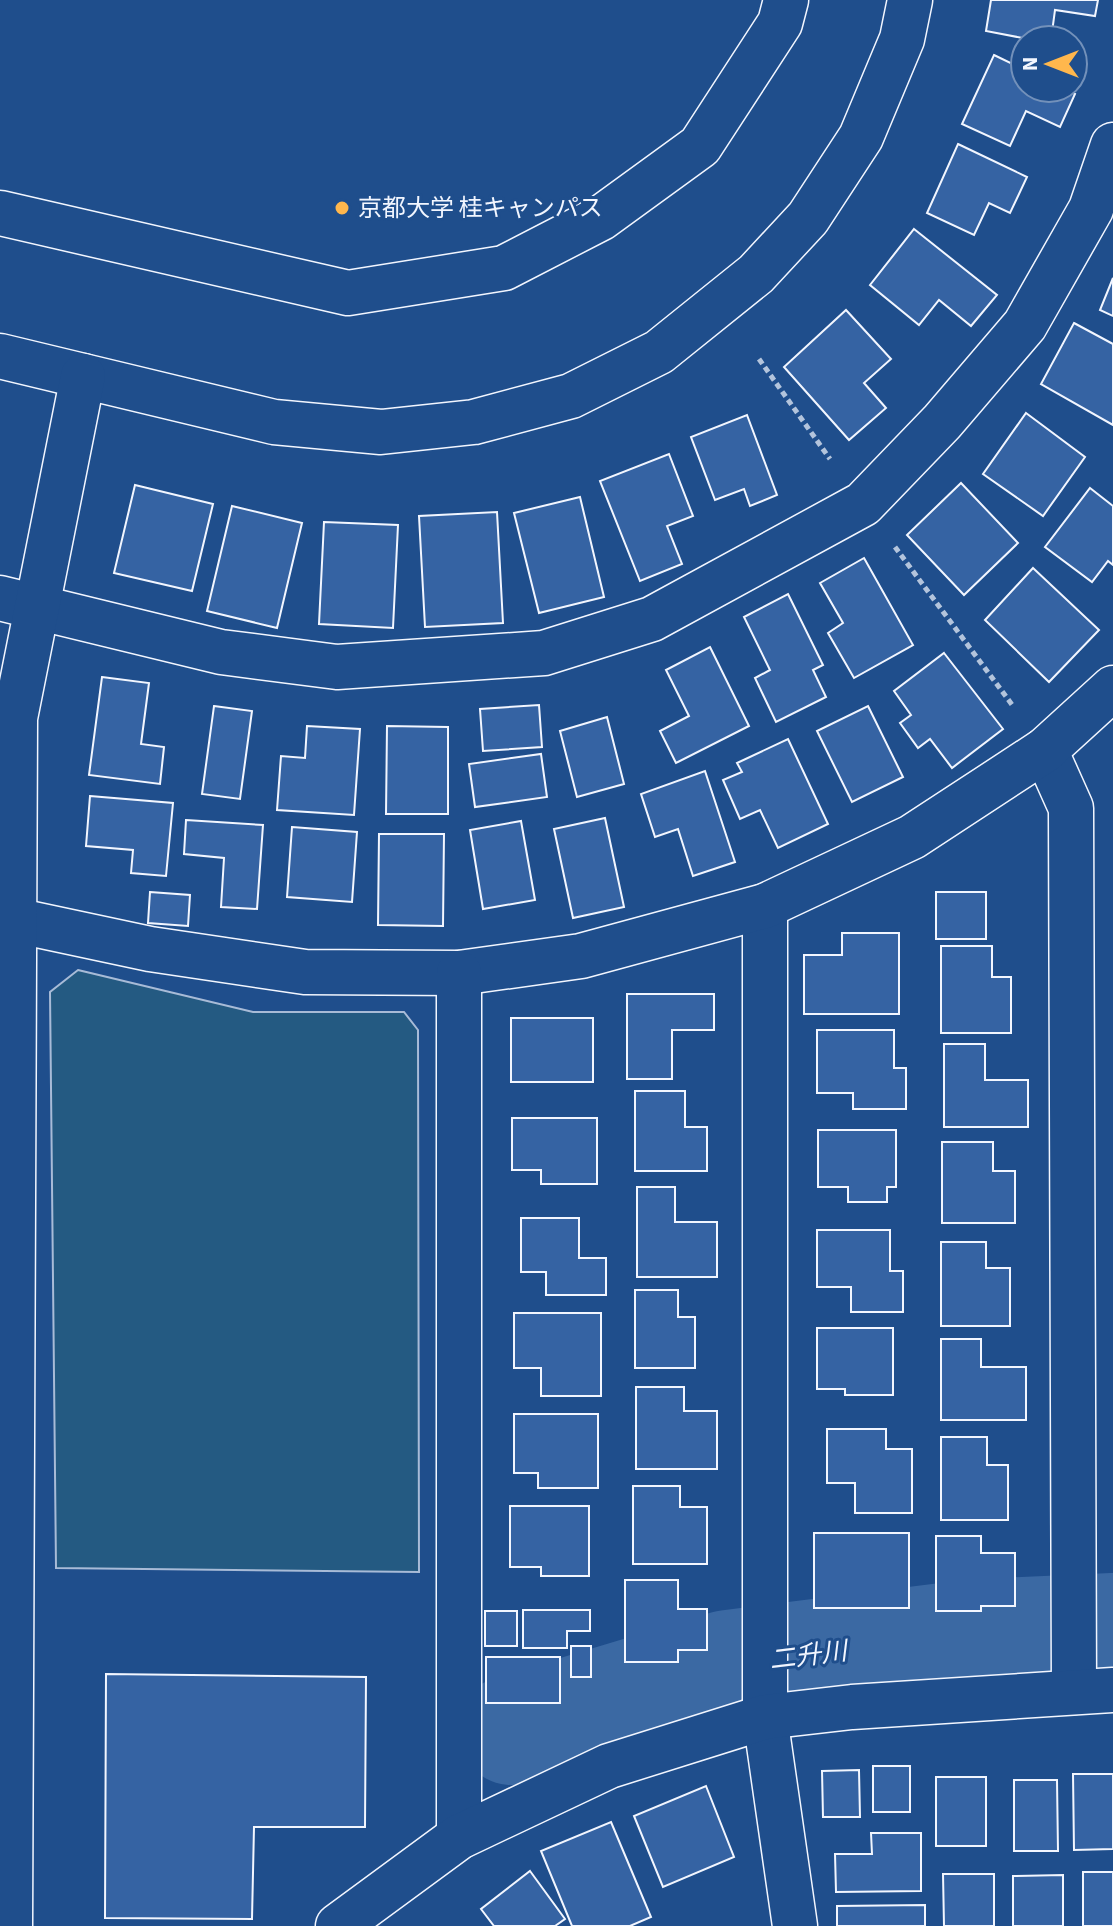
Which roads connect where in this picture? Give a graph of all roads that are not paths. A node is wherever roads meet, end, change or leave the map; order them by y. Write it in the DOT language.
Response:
graph roads {
  1 [pos="786,0"];
  2 [pos="910,0"];
  3 [pos="1113,145"];
  4 [pos="0,213"];
  5 [pos="0,356"];
  6 [pos="83,376"];
  7 [pos="18,602"];
  8 [pos="1113,688"];
  9 [pos="1045,750"];
  10 [pos="765,906"];
  11 [pos="14,920"];
  12 [pos="459,973"];
  13 [pos="6,1436"];
  14 [pos="1094,1691"];
  15 [pos="765,1717"];
  16 [pos="459,1837"];
  17 [pos="10,1926"];
  18 [pos="338,1926"];
  19 [pos="795,1926"];
  1 -- 4 [label="street"];
  2 -- 6 [label="street"];
  3 -- 7 [label="street"];
  5 -- 6 [label="street"];
  6 -- 7 [label="street"];
  7 -- 11 [label="street"];
  8 -- 9 [label="street"];
  9 -- 10 [label="street"];
  9 -- 14 [label="street"];
  10 -- 12 [label="street"];
  10 -- 15 [label="street"];
  11 -- 12 [label="street"];
  11 -- 13 [label="street"];
  12 -- 16 [label="street"];
  13 -- 17 [label="street"];
  14 -- 15 [label="street"];
  15 -- 16 [label="street"];
  15 -- 19 [label="street"];
  16 -- 18 [label="street"];
}
